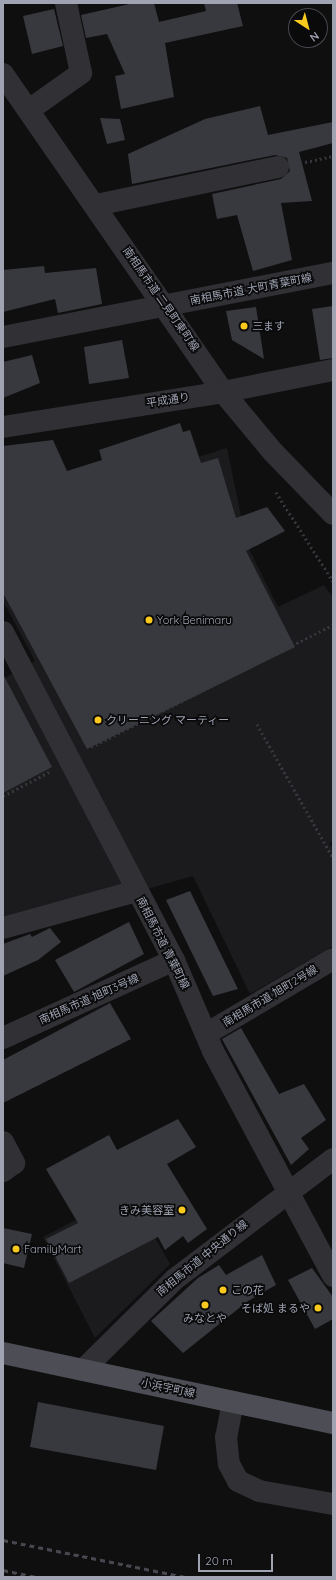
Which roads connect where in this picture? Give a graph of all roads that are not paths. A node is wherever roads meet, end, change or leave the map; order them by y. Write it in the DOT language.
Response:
graph roads {
  1 [pos="66,3"];
  2 [pos="3,74"];
  3 [pos="29,110"];
  4 [pos="278,167"];
  5 [pos="96,205"];
  6 [pos="333,273"];
  7 [pos="166,306"];
  8 [pos="3,337"];
  9 [pos="333,370"];
  10 [pos="223,392"];
  11 [pos="3,427"];
  12 [pos="333,514"];
  13 [pos="3,632"];
  14 [pos="136,891"];
  15 [pos="3,928"];
  16 [pos="333,959"];
  17 [pos="174,960"];
  18 [pos="206,1034"];
  19 [pos="3,1038"];
  20 [pos="3,1142"];
  21 [pos="333,1159"];
  22 [pos="3,1171"];
  23 [pos="288,1190"];
  24 [pos="333,1276"];
  25 [pos="3,1353"];
  26 [pos="83,1370"];
  27 [pos="233,1402"];
  28 [pos="333,1423"];
  29 [pos="333,1504"];
  1 -- 3 [label="street"];
  2 -- 3 [label="street, 南相馬市道 二見町東町線"];
  3 -- 5 [label="street, 南相馬市道 二見町東町線"];
  4 -- 5 [label="street"];
  5 -- 7 [label="street, 南相馬市道 二見町東町線"];
  6 -- 7 [label="street, 南相馬市道 大町青葉町線"];
  7 -- 8 [label="street, 南相馬市道 大町青葉町線"];
  7 -- 10 [label="street, 南相馬市道 二見町東町線"];
  9 -- 10 [label="street, 平成通り"];
  10 -- 11 [label="street, 平成通り"];
  10 -- 12 [label="street, 南相馬市道 二見町東町線"];
  13 -- 14 [label="street, 南相馬市道 青葉町線"];
  14 -- 15 [label="street"];
  14 -- 17 [label="street, 南相馬市道 青葉町線"];
  16 -- 18 [label="street, 南相馬市道 旭町2号線"];
  17 -- 18 [label="street, 南相馬市道 青葉町線"];
  17 -- 19 [label="street, 南相馬市道 旭町3号線"];
  18 -- 23 [label="street, 南相馬市道 青葉町線"];
  20 -- 22 [label="street"];
  21 -- 23 [label="street, 南相馬市道 中央通り線"];
  23 -- 24 [label="street, 南相馬市道 青葉町線"];
  23 -- 26 [label="street, 南相馬市道 中央通り線"];
  25 -- 26 [label="main road, 小浜字町線"];
  26 -- 27 [label="main road, 小浜字町線"];
  27 -- 28 [label="main road, 小浜字町線"];
  27 -- 29 [label="street"];
}
